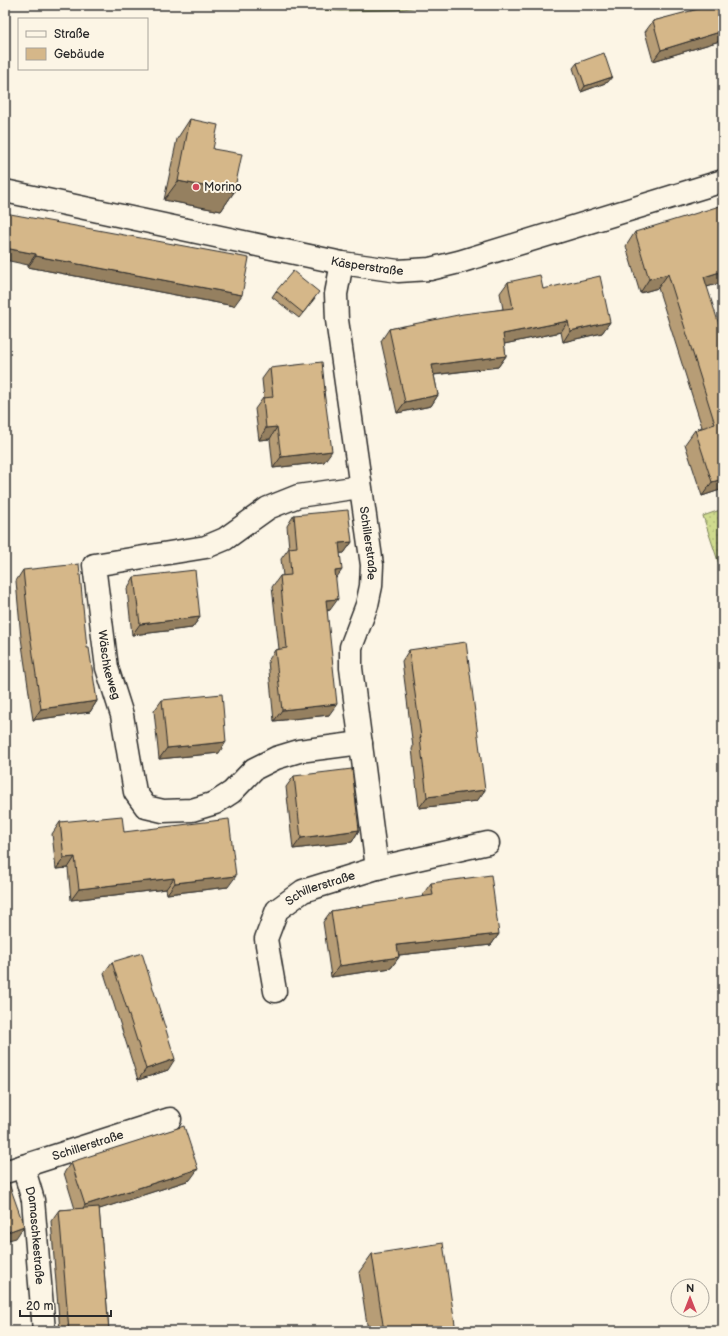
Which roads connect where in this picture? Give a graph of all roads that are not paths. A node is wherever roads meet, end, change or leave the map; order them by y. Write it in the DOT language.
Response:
graph roads {
  1 [pos="723,181"];
  2 [pos="5,191"];
  3 [pos="342,263"];
  4 [pos="360,487"];
  5 [pos="361,743"];
  6 [pos="488,843"];
  7 [pos="377,868"];
  8 [pos="275,991"];
  9 [pos="170,1119"];
  10 [pos="14,1169"];
  11 [pos="44,1331"];
  1 -- 3 [label="street, Käsperstraße"];
  2 -- 3 [label="street, Käsperstraße"];
  3 -- 4 [label="street, Schillerstraße"];
  4 -- 5 [label="street, Schillerstraße"];
  4 -- 5 [label="street, Wäschkeweg"];
  5 -- 7 [label="street, Schillerstraße"];
  6 -- 7 [label="street, Schillerstraße"];
  7 -- 8 [label="street, Schillerstraße"];
  9 -- 10 [label="street, Schillerstraße"];
  10 -- 11 [label="street, Damaschkestraße"];
}
